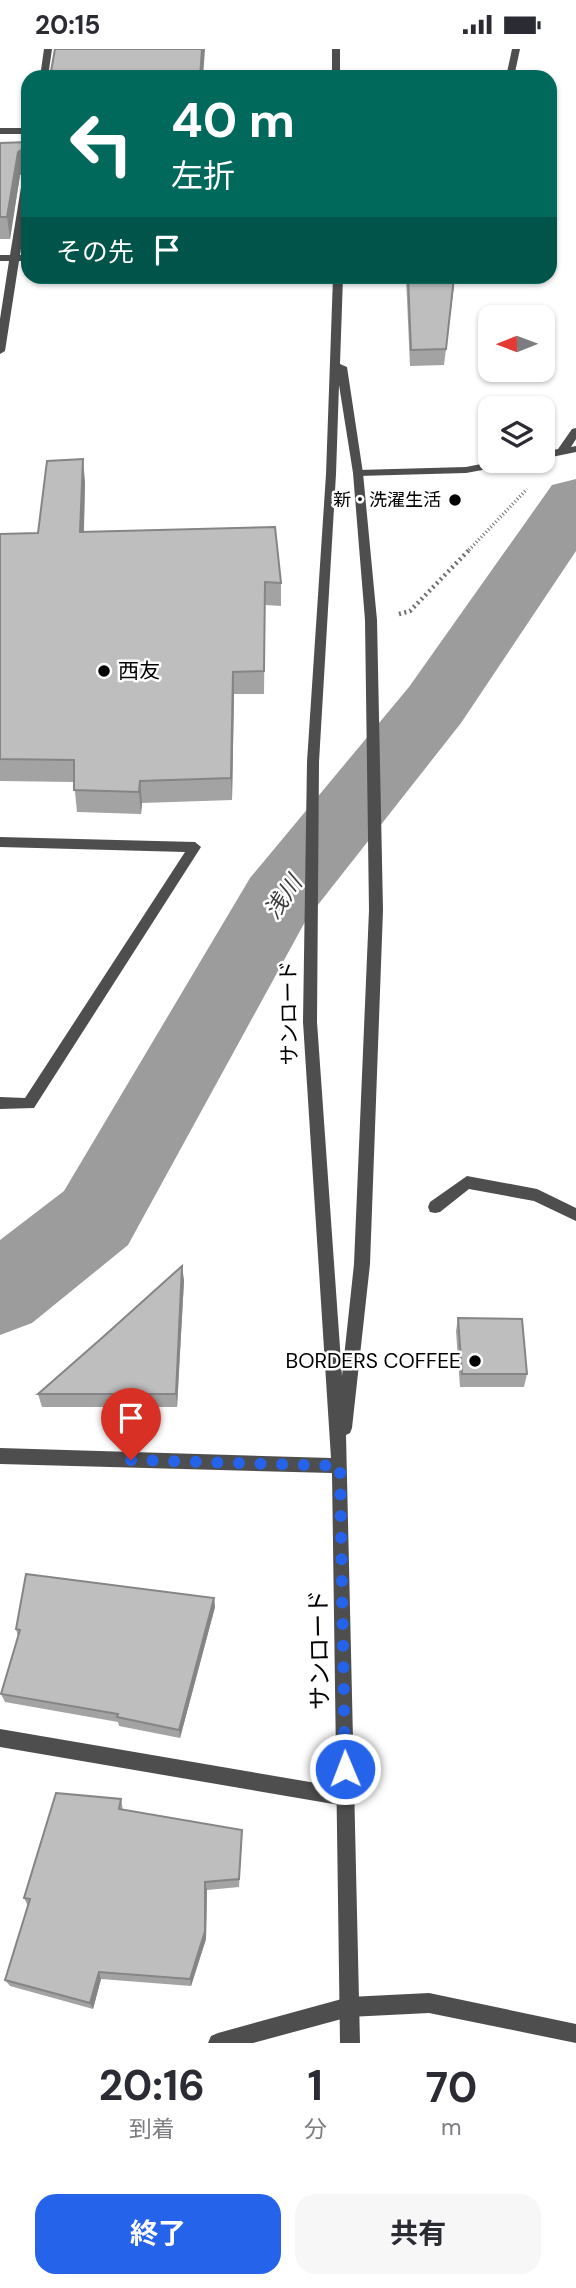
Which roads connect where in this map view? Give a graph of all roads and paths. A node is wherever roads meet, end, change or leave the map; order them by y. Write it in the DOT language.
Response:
graph roads {
  1 [pos="48,49"];
  2 [pos="336,49"];
  3 [pos="516,49"];
  4 [pos="45,70"];
  5 [pos="336,70"];
  6 [pos="512,70"];
  7 [pos="0,131"];
  8 [pos="21,131"];
  9 [pos="21,214"];
  10 [pos="0,258"];
  11 [pos="13,258"];
  12 [pos="21,258"];
  13 [pos="338,284"];
  14 [pos="337,334"];
  15 [pos="0,351"];
  16 [pos="576,431"];
  17 [pos="576,449"];
  18 [pos="561,453"];
  19 [pos="555,454"];
  20 [pos="478,469"];
  21 [pos="358,473"];
  22 [pos="331,474"];
  23 [pos="371,620"];
  24 [pos="0,842"];
  25 [pos="0,1103"];
  26 [pos="435,1207"];
  27 [pos="576,1215"];
  28 [pos="0,1456"];
  29 [pos="340,1466"];
  30 [pos="0,1738"];
  31 [pos="345,1797"];
  32 [pos="349,2007"];
  33 [pos="576,2034"];
  34 [pos="218,2043"];
  35 [pos="350,2043"];
  1 -- 4 [label="street"];
  2 -- 5 [label="street"];
  3 -- 6 [label="street"];
  7 -- 8 [label="street"];
  9 -- 11 [label="street"];
  10 -- 11 [label="street"];
  11 -- 12 [label="street"];
  11 -- 15 [label="street"];
  13 -- 14 [label="street"];
  14 -- 21 [label="street"];
  14 -- 22 [label="street, サンロード"];
  16 -- 18 [label="street"];
  17 -- 18 [label="street"];
  18 -- 19 [label="street"];
  18 -- 23 [label="path"];
  20 -- 21 [label="street"];
  21 -- 22 [label="street"];
  21 -- 23 [label="street"];
  22 -- 29 [label="street, サンロード"];
  23 -- 29 [label="street, サンロード"];
  24 -- 25 [label="street"];
  26 -- 27 [label="street"];
  28 -- 29 [label="street"];
  29 -- 31 [label="street, サンロード"];
  30 -- 31 [label="street"];
  31 -- 32 [label="street, サンロード"];
  32 -- 33 [label="street"];
  32 -- 34 [label="street"];
  32 -- 35 [label="street, サンロード"];
}
